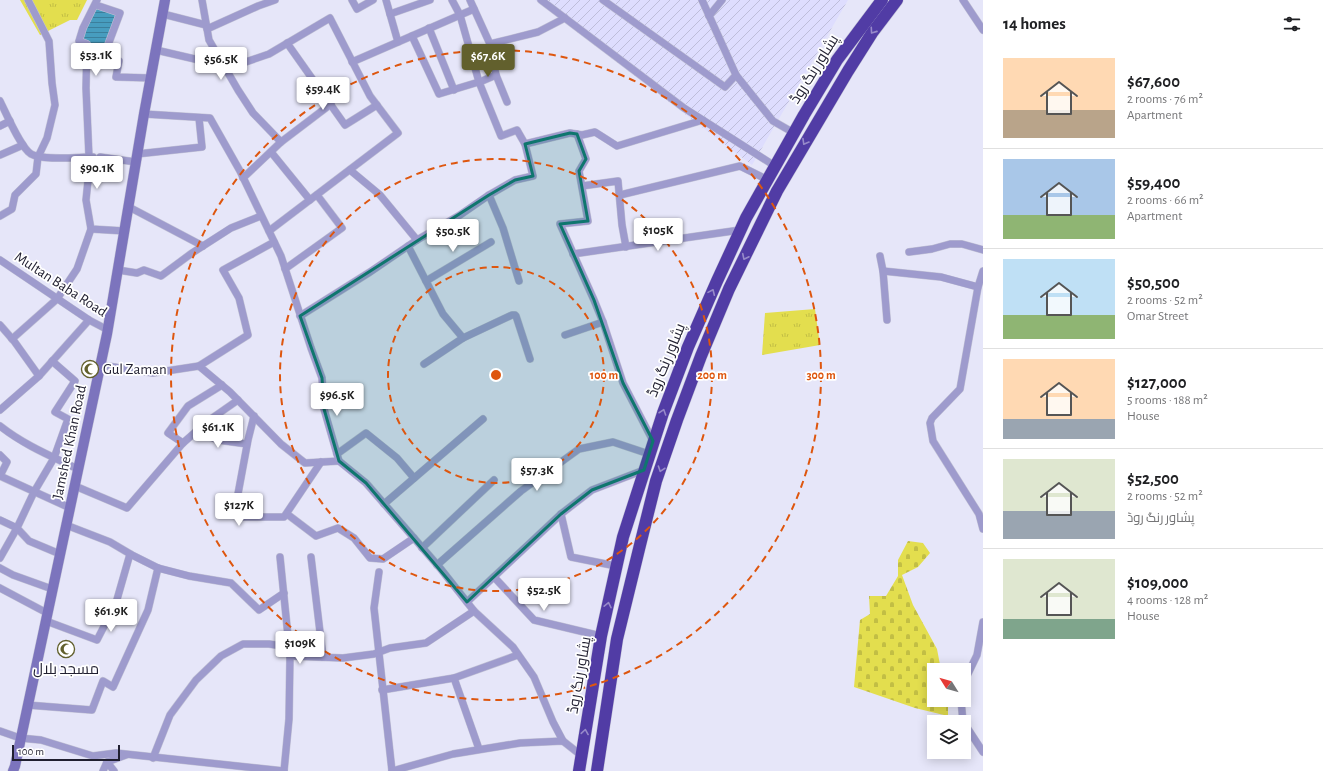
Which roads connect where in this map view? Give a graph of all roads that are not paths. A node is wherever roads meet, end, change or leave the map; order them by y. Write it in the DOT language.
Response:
graph roads {
  1 [pos="28,0"];
  2 [pos="165,0"];
  3 [pos="202,0"];
  4 [pos="275,0"];
  5 [pos="352,0"];
  6 [pos="373,0"];
  7 [pos="386,0"];
  8 [pos="430,0"];
  9 [pos="452,0"];
  10 [pos="470,0"];
  11 [pos="541,0"];
  12 [pos="603,0"];
  13 [pos="702,0"];
  14 [pos="722,0"];
  15 [pos="882,0"];
  16 [pos="897,0"];
  17 [pos="963,0"];
  18 [pos="96,2"];
  19 [pos="474,9"];
  20 [pos="162,14"];
  21 [pos="390,14"];
  22 [pos="460,15"];
  23 [pos="709,16"];
  24 [pos="565,18"];
  25 [pos="207,27"];
  26 [pos="429,28"];
  27 [pos="983,30"];
  28 [pos="412,36"];
  29 [pos="398,42"];
  30 [pos="287,43"];
  31 [pos="490,44"];
  32 [pos="156,50"];
  33 [pos="216,53"];
  34 [pos="352,62"];
  35 [pos="226,69"];
  36 [pos="496,75"];
  37 [pos="736,75"];
  38 [pos="151,78"];
  39 [pos="480,82"];
  40 [pos="454,90"];
  41 [pos="0,101"];
  42 [pos="507,102"];
  43 [pos="331,104"];
  44 [pos="377,105"];
  45 [pos="144,114"];
  46 [pos="199,118"];
  47 [pos="703,120"];
  48 [pos="10,121"];
  49 [pos="0,126"];
  50 [pos="794,133"];
  51 [pos="577,134"];
  52 [pos="281,142"];
  53 [pos="525,144"];
  54 [pos="23,145"];
  55 [pos="271,152"];
  56 [pos="0,156"];
  57 [pos="38,157"];
  58 [pos="89,157"];
  59 [pos="100,157"];
  60 [pos="137,158"];
  61 [pos="775,166"];
  62 [pos="350,170"];
  63 [pos="243,178"];
  64 [pos="768,180"];
  65 [pos="582,186"];
  66 [pos="317,195"];
  67 [pos="489,195"];
  68 [pos="620,195"];
  69 [pos="310,200"];
  70 [pos="129,207"];
  71 [pos="0,216"];
  72 [pos="261,216"];
  73 [pos="91,229"];
  74 [pos="740,230"];
  75 [pos="269,231"];
  76 [pos="124,232"];
  77 [pos="417,240"];
  78 [pos="274,242"];
  79 [pos="490,242"];
  80 [pos="203,246"];
  81 [pos="408,246"];
  82 [pos="626,247"];
  83 [pos="983,250"];
  84 [pos="910,252"];
  85 [pos="573,254"];
  86 [pos="880,256"];
  87 [pos="0,260"];
  88 [pos="285,269"];
  89 [pos="118,270"];
  90 [pos="883,271"];
  91 [pos="983,271"];
  92 [pos="426,281"];
  93 [pos="519,281"];
  94 [pos="978,287"];
  95 [pos="57,299"];
  96 [pos="300,316"];
  97 [pos="89,320"];
  98 [pos="887,320"];
  99 [pos="603,322"];
  100 [pos="0,325"];
  101 [pos="108,330"];
  102 [pos="565,335"];
  103 [pos="463,338"];
  104 [pos="12,339"];
  105 [pos="530,359"];
  106 [pos="52,361"];
  107 [pos="424,364"];
  108 [pos="101,365"];
  109 [pos="199,366"];
  110 [pos="39,376"];
  111 [pos="222,385"];
  112 [pos="238,400"];
  113 [pos="0,410"];
  114 [pos="254,416"];
  115 [pos="483,419"];
  116 [pos="0,426"];
  117 [pos="196,431"];
  118 [pos="653,441"];
  119 [pos="183,444"];
  120 [pos="247,444"];
  121 [pos="337,454"];
  122 [pos="649,454"];
  123 [pos="0,455"];
  124 [pos="54,458"];
  125 [pos="339,461"];
  126 [pos="321,462"];
  127 [pos="78,469"];
  128 [pos="644,470"];
  129 [pos="414,478"];
  130 [pos="494,480"];
  131 [pos="75,486"];
  132 [pos="34,492"];
  133 [pos="384,504"];
  134 [pos="70,508"];
  135 [pos="287,514"];
  136 [pos="561,514"];
  137 [pos="0,520"];
  138 [pos="66,525"];
  139 [pos="17,528"];
  140 [pos="983,528"];
  141 [pos="414,538"];
  142 [pos="422,548"];
  143 [pos="60,554"];
  144 [pos="130,554"];
  145 [pos="280,557"];
  146 [pos="311,557"];
  147 [pos="0,558"];
  148 [pos="437,565"];
  149 [pos="616,566"];
  150 [pos="0,568"];
  151 [pos="158,568"];
  152 [pos="379,572"];
  153 [pos="494,577"];
  154 [pos="0,588"];
  155 [pos="52,589"];
  156 [pos="284,593"];
  157 [pos="467,602"];
  158 [pos="474,612"];
  159 [pos="46,617"];
  160 [pos="983,622"];
  161 [pos="602,636"];
  162 [pos="289,647"];
  163 [pos="378,652"];
  164 [pos="518,655"];
  165 [pos="290,656"];
  166 [pos="323,657"];
  167 [pos="971,667"];
  168 [pos="454,678"];
  169 [pos="382,690"];
  170 [pos="27,705"];
  171 [pos="0,731"];
  172 [pos="971,734"];
  173 [pos="20,738"];
  174 [pos="563,741"];
  175 [pos="478,750"];
  176 [pos="983,752"];
  177 [pos="127,755"];
  178 [pos="582,756"];
  179 [pos="153,758"];
  180 [pos="107,762"];
  181 [pos="213,767"];
  182 [pos="13,771"];
  183 [pos="103,771"];
  184 [pos="114,771"];
  185 [pos="284,771"];
  186 [pos="392,771"];
  187 [pos="580,771"];
  188 [pos="597,771"];
  1 -- 57 [label="street"];
  2 -- 20 [label="street, Jamshed Khan Road"];
  3 -- 25 [label="street"];
  4 -- 25 [label="street"];
  5 -- 6 [label="street"];
  7 -- 21 [label="street"];
  8 -- 21 [label="street"];
  9 -- 22 [label="street"];
  10 -- 19 [label="street"];
  11 -- 24 [label="street"];
  12 -- 37 [label="street"];
  13 -- 23 [label="street"];
  14 -- 23 [label="street"];
  15 -- 50 [label="highway, پشاور رنگ روڈ"];
  16 -- 188 [label="highway, پشاور رنگ روڈ, one-way"];
  17 -- 27 [label="street"];
  18 -- 38 [label="street"];
  18 -- 58 [label="street"];
  19 -- 22 [label="street"];
  19 -- 31 [label="street"];
  20 -- 25 [label="street"];
  20 -- 32 [label="street, Jamshed Khan Road"];
  21 -- 29 [label="street"];
  22 -- 26 [label="street"];
  22 -- 39 [label="street"];
  23 -- 37 [label="street"];
  24 -- 31 [label="street"];
  24 -- 47 [label="street"];
  25 -- 33 [label="street"];
  26 -- 28 [label="street"];
  26 -- 40 [label="street"];
  28 -- 29 [label="street"];
  28 -- 40 [label="street"];
  29 -- 34 [label="street"];
  30 -- 34 [label="street"];
  30 -- 35 [label="street"];
  30 -- 43 [label="street"];
  31 -- 36 [label="street"];
  32 -- 33 [label="street"];
  32 -- 38 [label="street, Jamshed Khan Road"];
  33 -- 35 [label="street"];
  34 -- 44 [label="street"];
  35 -- 52 [label="street"];
  36 -- 39 [label="street"];
  36 -- 42 [label="street"];
  37 -- 50 [label="street"];
  38 -- 45 [label="street, Jamshed Khan Road"];
  39 -- 40 [label="street"];
  39 -- 53 [label="street"];
  41 -- 48 [label="street"];
  43 -- 44 [label="street"];
  43 -- 52 [label="street"];
  44 -- 62 [label="street"];
  45 -- 46 [label="street"];
  45 -- 60 [label="street, Jamshed Khan Road"];
  46 -- 60 [label="street"];
  46 -- 63 [label="street"];
  47 -- 51 [label="street"];
  47 -- 61 [label="street"];
  48 -- 49 [label="street"];
  48 -- 54 [label="street"];
  50 -- 61 [label="highway, پشاور رنگ روڈ"];
  51 -- 53 [label="street"];
  51 -- 65 [label="street"];
  52 -- 55 [label="street"];
  53 -- 67 [label="street"];
  54 -- 56 [label="street"];
  54 -- 57 [label="street"];
  55 -- 63 [label="street"];
  55 -- 69 [label="street"];
  57 -- 58 [label="street"];
  57 -- 71 [label="street"];
  58 -- 59 [label="street"];
  59 -- 60 [label="street"];
  59 -- 73 [label="street"];
  60 -- 70 [label="street, Jamshed Khan Road"];
  61 -- 64 [label="highway, پشاور رنگ روڈ"];
  62 -- 66 [label="street"];
  62 -- 77 [label="street"];
  63 -- 72 [label="street"];
  64 -- 68 [label="street"];
  64 -- 74 [label="highway, پشاور رنگ روڈ"];
  65 -- 68 [label="street"];
  65 -- 85 [label="street"];
  66 -- 69 [label="street"];
  66 -- 88 [label="street"];
  67 -- 77 [label="street"];
  67 -- 93 [label="street"];
  68 -- 82 [label="street"];
  69 -- 75 [label="street"];
  70 -- 76 [label="street, Jamshed Khan Road"];
  70 -- 80 [label="street"];
  72 -- 75 [label="street"];
  72 -- 80 [label="street"];
  73 -- 76 [label="street"];
  73 -- 95 [label="street"];
  74 -- 82 [label="street"];
  118 -- 74 [label="highway, پشاور رنگ روڈ, one-way"];
  75 -- 78 [label="street"];
  76 -- 89 [label="street, Jamshed Khan Road"];
  77 -- 81 [label="street"];
  78 -- 88 [label="street"];
  78 -- 109 [label="street"];
  79 -- 92 [label="street"];
  80 -- 89 [label="street"];
  81 -- 92 [label="street"];
  81 -- 96 [label="street"];
  82 -- 85 [label="street"];
  83 -- 84 [label="street"];
  85 -- 99 [label="street"];
  86 -- 90 [label="street"];
  87 -- 95 [label="street, Multan Baba Road"];
  88 -- 96 [label="street"];
  89 -- 101 [label="street, Jamshed Khan Road"];
  90 -- 94 [label="street"];
  90 -- 98 [label="street"];
  91 -- 94 [label="street"];
  92 -- 103 [label="street"];
  94 -- 140 [label="street"];
  95 -- 97 [label="street, Multan Baba Road"];
  95 -- 104 [label="street"];
  96 -- 121 [label="street"];
  97 -- 101 [label="street, Multan Baba Road"];
  97 -- 106 [label="street"];
  99 -- 102 [label="street"];
  99 -- 118 [label="street"];
  100 -- 104 [label="street"];
  101 -- 108 [label="street, Jamshed Khan Road"];
  103 -- 105 [label="street"];
  103 -- 107 [label="street"];
  104 -- 110 [label="street"];
  106 -- 110 [label="street"];
  106 -- 124 [label="street"];
  108 -- 109 [label="street"];
  108 -- 127 [label="street, Jamshed Khan Road"];
  109 -- 111 [label="street"];
  110 -- 113 [label="street"];
  111 -- 112 [label="street"];
  111 -- 119 [label="street"];
  112 -- 114 [label="street"];
  112 -- 117 [label="street"];
  114 -- 120 [label="street"];
  114 -- 126 [label="street"];
  115 -- 129 [label="street"];
  116 -- 124 [label="street"];
  117 -- 119 [label="street"];
  117 -- 120 [label="street"];
  118 -- 122 [label="highway, پشاور رنگ روڈ"];
  119 -- 131 [label="street"];
  120 -- 135 [label="street"];
  121 -- 125 [label="street"];
  121 -- 129 [label="street"];
  122 -- 128 [label="highway, پشاور رنگ روڈ"];
  122 -- 148 [label="street"];
  123 -- 132 [label="street"];
  124 -- 127 [label="street"];
  124 -- 132 [label="street"];
  125 -- 126 [label="street"];
  125 -- 133 [label="street"];
  126 -- 135 [label="street"];
  127 -- 131 [label="street, Jamshed Khan Road"];
  128 -- 136 [label="street"];
  128 -- 149 [label="highway, پشاور رنگ روڈ"];
  129 -- 133 [label="street"];
  130 -- 142 [label="street"];
  131 -- 134 [label="street, Jamshed Khan Road"];
  132 -- 134 [label="street"];
  132 -- 139 [label="street"];
  133 -- 141 [label="street"];
  134 -- 138 [label="street, Jamshed Khan Road"];
  135 -- 141 [label="street"];
  136 -- 149 [label="street"];
  136 -- 153 [label="street"];
  137 -- 139 [label="street"];
  138 -- 143 [label="street, Jamshed Khan Road"];
  138 -- 144 [label="street"];
  139 -- 143 [label="street"];
  139 -- 147 [label="street"];
  141 -- 142 [label="street"];
  142 -- 148 [label="street"];
  143 -- 155 [label="street, Jamshed Khan Road"];
  144 -- 151 [label="street"];
  144 -- 159 [label="street"];
  145 -- 156 [label="street"];
  146 -- 166 [label="street"];
  148 -- 157 [label="street"];
  161 -- 149 [label="highway, پشاور رنگ روڈ, one-way"];
  150 -- 155 [label="street"];
  151 -- 156 [label="street"];
  151 -- 170 [label="street"];
  152 -- 163 [label="street"];
  153 -- 157 [label="street"];
  153 -- 161 [label="street"];
  154 -- 159 [label="street"];
  155 -- 159 [label="street, Jamshed Khan Road"];
  156 -- 162 [label="street"];
  157 -- 158 [label="street"];
  158 -- 163 [label="street"];
  158 -- 164 [label="street"];
  159 -- 170 [label="street, Jamshed Khan Road"];
  160 -- 167 [label="street"];
  178 -- 161 [label="highway, پشاور رنگ روڈ, one-way"];
  162 -- 165 [label="street"];
  162 -- 179 [label="street"];
  163 -- 166 [label="street"];
  163 -- 169 [label="street"];
  164 -- 168 [label="street"];
  164 -- 174 [label="street"];
  165 -- 166 [label="street"];
  165 -- 185 [label="street"];
  168 -- 169 [label="street"];
  168 -- 175 [label="street"];
  169 -- 186 [label="street"];
  170 -- 173 [label="street, Jamshed Khan Road"];
  171 -- 173 [label="street"];
  172 -- 176 [label="street"];
  173 -- 177 [label="street"];
  173 -- 182 [label="street, Jamshed Khan Road"];
  174 -- 175 [label="street"];
  174 -- 178 [label="street"];
  175 -- 186 [label="street"];
  177 -- 179 [label="street"];
  177 -- 180 [label="street"];
  178 -- 187 [label="highway, پشاور رنگ روڈ"];
  179 -- 181 [label="street"];
  180 -- 183 [label="street"];
  180 -- 184 [label="street"];
  181 -- 185 [label="street"];
}
